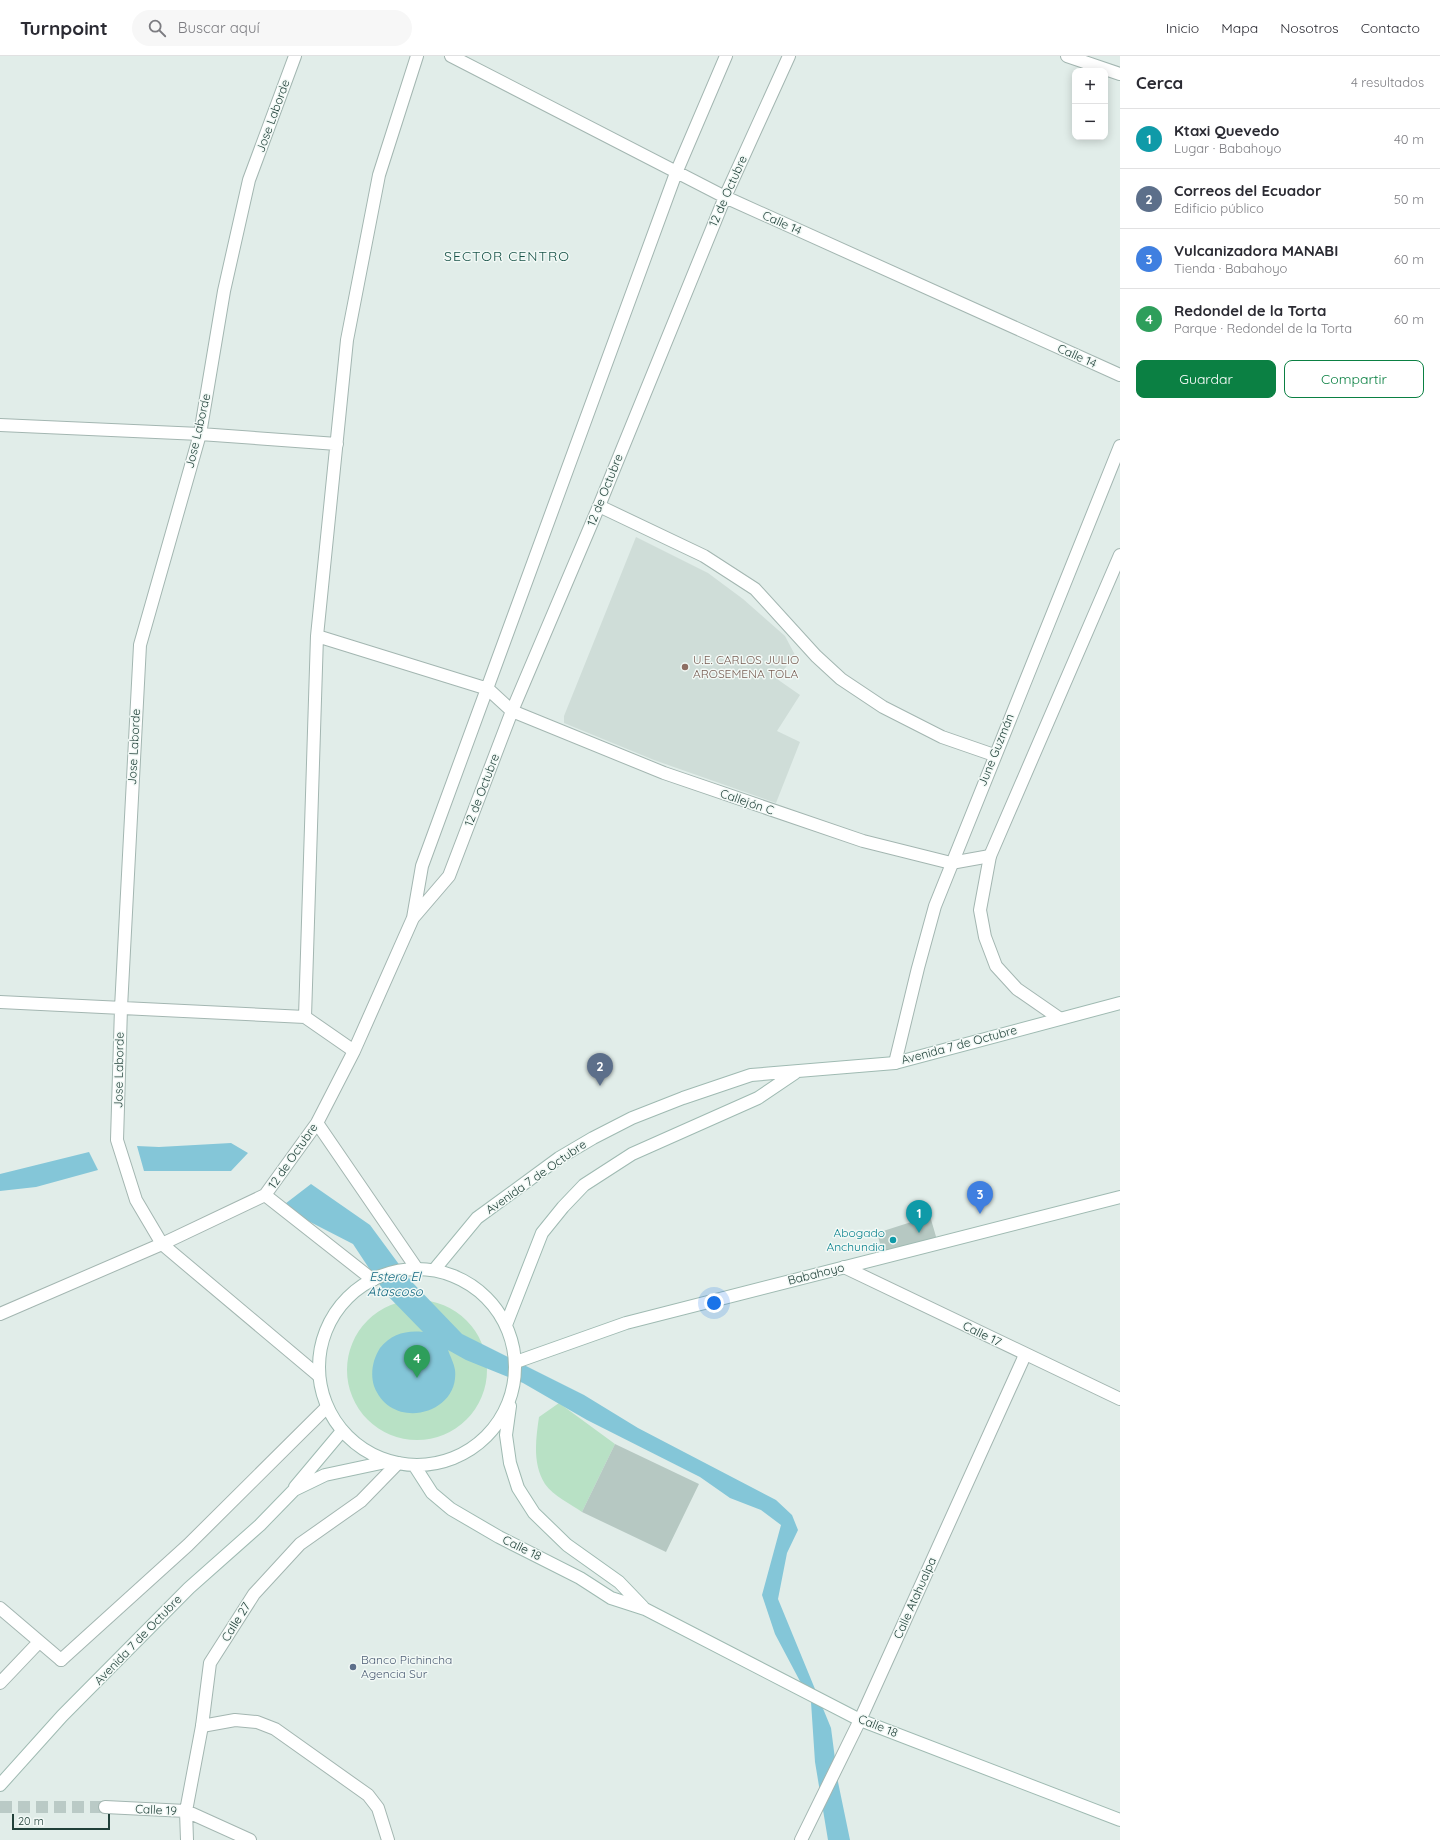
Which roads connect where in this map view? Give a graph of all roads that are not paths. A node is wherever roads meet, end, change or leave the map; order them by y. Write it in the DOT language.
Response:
graph roads {
  1 [pos="295,56"];
  2 [pos="417,56"];
  3 [pos="451,56"];
  4 [pos="726,56"];
  5 [pos="789,56"];
  6 [pos="1067,56"];
  7 [pos="1120,74"];
  8 [pos="676,172"];
  9 [pos="725,197"];
  10 [pos="1120,375"];
  11 [pos="0,425"];
  12 [pos="200,434"];
  13 [pos="337,444"];
  14 [pos="1120,446"];
  15 [pos="599,506"];
  16 [pos="1120,555"];
  17 [pos="317,636"];
  18 [pos="488,689"];
  19 [pos="512,711"];
  20 [pos="994,755"];
  21 [pos="990,856"];
  22 [pos="951,863"];
  23 [pos="413,918"];
  24 [pos="0,1002"];
  25 [pos="1120,1004"];
  26 [pos="121,1008"];
  27 [pos="305,1017"];
  28 [pos="1060,1018"];
  29 [pos="354,1051"];
  30 [pos="895,1063"];
  31 [pos="796,1072"];
  32 [pos="317,1123"];
  33 [pos="265,1195"];
  34 [pos="1120,1197"];
  35 [pos="162,1244"];
  36 [pos="844,1267"];
  37 [pos="417,1269"];
  38 [pos="434,1270"];
  39 [pos="373,1280"];
  40 [pos="0,1314"];
  41 [pos="506,1325"];
  42 [pos="1025,1355"];
  43 [pos="516,1362"];
  44 [pos="319,1376"];
  45 [pos="512,1396"];
  46 [pos="1120,1399"];
  47 [pos="327,1407"];
  48 [pos="342,1431"];
  49 [pos="386,1462"];
  50 [pos="398,1463"];
  51 [pos="414,1465"];
  52 [pos="283,1502"];
  53 [pos="0,1608"];
  54 [pos="645,1609"];
  55 [pos="39,1642"];
  56 [pos="0,1683"];
  57 [pos="860,1720"];
  58 [pos="202,1726"];
  59 [pos="0,1785"];
  60 [pos="105,1807"];
  61 [pos="186,1811"];
  62 [pos="1120,1820"];
  63 [pos="187,1840"];
  64 [pos="250,1840"];
  65 [pos="388,1840"];
  66 [pos="801,1840"];
  1 -- 12 [label="street, Jose Laborde"];
  2 -- 13 [label="street"];
  3 -- 8 [label="street, Calle 14"];
  4 -- 8 [label="street, 12 de Octubre"];
  5 -- 9 [label="street, 12 de Octubre"];
  6 -- 7 [label="street"];
  8 -- 9 [label="street, Calle 14"];
  8 -- 18 [label="street, 12 de Octubre"];
  9 -- 10 [label="street, Calle 14"];
  9 -- 15 [label="street, 12 de Octubre"];
  11 -- 12 [label="street"];
  12 -- 13 [label="street"];
  12 -- 26 [label="street, Jose Laborde"];
  13 -- 17 [label="street"];
  14 -- 20 [label="street, June Guzmán"];
  15 -- 19 [label="street, 12 de Octubre"];
  15 -- 20 [label="street"];
  16 -- 21 [label="street"];
  17 -- 18 [label="street"];
  17 -- 27 [label="street"];
  18 -- 19 [label="street"];
  18 -- 23 [label="street, 12 de Octubre"];
  19 -- 22 [label="street, Callejón C"];
  19 -- 23 [label="street, 12 de Octubre"];
  20 -- 22 [label="street, June Guzmán"];
  21 -- 22 [label="street, Callejón C"];
  21 -- 28 [label="street"];
  22 -- 30 [label="street, June Guzmán"];
  23 -- 29 [label="street, 12 de Octubre"];
  24 -- 26 [label="street"];
  25 -- 28 [label="street, Avenida 7 de Octubre"];
  26 -- 27 [label="street"];
  26 -- 35 [label="street, Jose Laborde"];
  27 -- 29 [label="street"];
  28 -- 30 [label="street, Avenida 7 de Octubre"];
  29 -- 32 [label="street, 12 de Octubre"];
  30 -- 31 [label="street, Avenida 7 de Octubre"];
  31 -- 38 [label="street, Avenida 7 de Octubre"];
  31 -- 41 [label="street, Avenida 7 de Octubre"];
  32 -- 33 [label="street, 12 de Octubre"];
  32 -- 37 [label="street"];
  33 -- 35 [label="street, 12 de Octubre"];
  33 -- 39 [label="street"];
  34 -- 36 [label="street, Babahoyo"];
  35 -- 40 [label="street, 12 de Octubre"];
  35 -- 44 [label="street, Jose Laborde"];
  36 -- 42 [label="street, Calle 17"];
  36 -- 43 [label="street, Babahoyo"];
  37 -- 38 [label="street, Calle 18"];
  37 -- 39 [label="street, Calle 18"];
  38 -- 41 [label="street, Calle 18"];
  39 -- 44 [label="street, Calle 18"];
  41 -- 43 [label="street, Calle 18"];
  42 -- 46 [label="street, Calle 17"];
  42 -- 57 [label="street, Calle Atahualpa"];
  43 -- 45 [label="street, Calle 18"];
  44 -- 47 [label="street, Calle 18"];
  45 -- 51 [label="street"];
  45 -- 54 [label="street, Calle 18"];
  47 -- 48 [label="street, Calle 18"];
  47 -- 55 [label="street"];
  48 -- 49 [label="street, Calle 18"];
  48 -- 52 [label="street, Avenida 7 de Octubre"];
  49 -- 50 [label="street"];
  49 -- 52 [label="street, Avenida 7 de Octubre"];
  50 -- 51 [label="street"];
  50 -- 58 [label="street, Calle 27"];
  51 -- 54 [label="street, Calle 18"];
  52 -- 59 [label="street, Avenida 7 de Octubre"];
  53 -- 55 [label="street"];
  54 -- 57 [label="street, Calle 18"];
  55 -- 56 [label="street"];
  57 -- 62 [label="street, Calle 18"];
  57 -- 66 [label="street, Calle Atahualpa"];
  58 -- 61 [label="street, Calle 27"];
  58 -- 65 [label="street"];
  60 -- 61 [label="street, Calle 19"];
  61 -- 63 [label="street, Calle 27"];
  61 -- 64 [label="street, Calle 19"];
}
